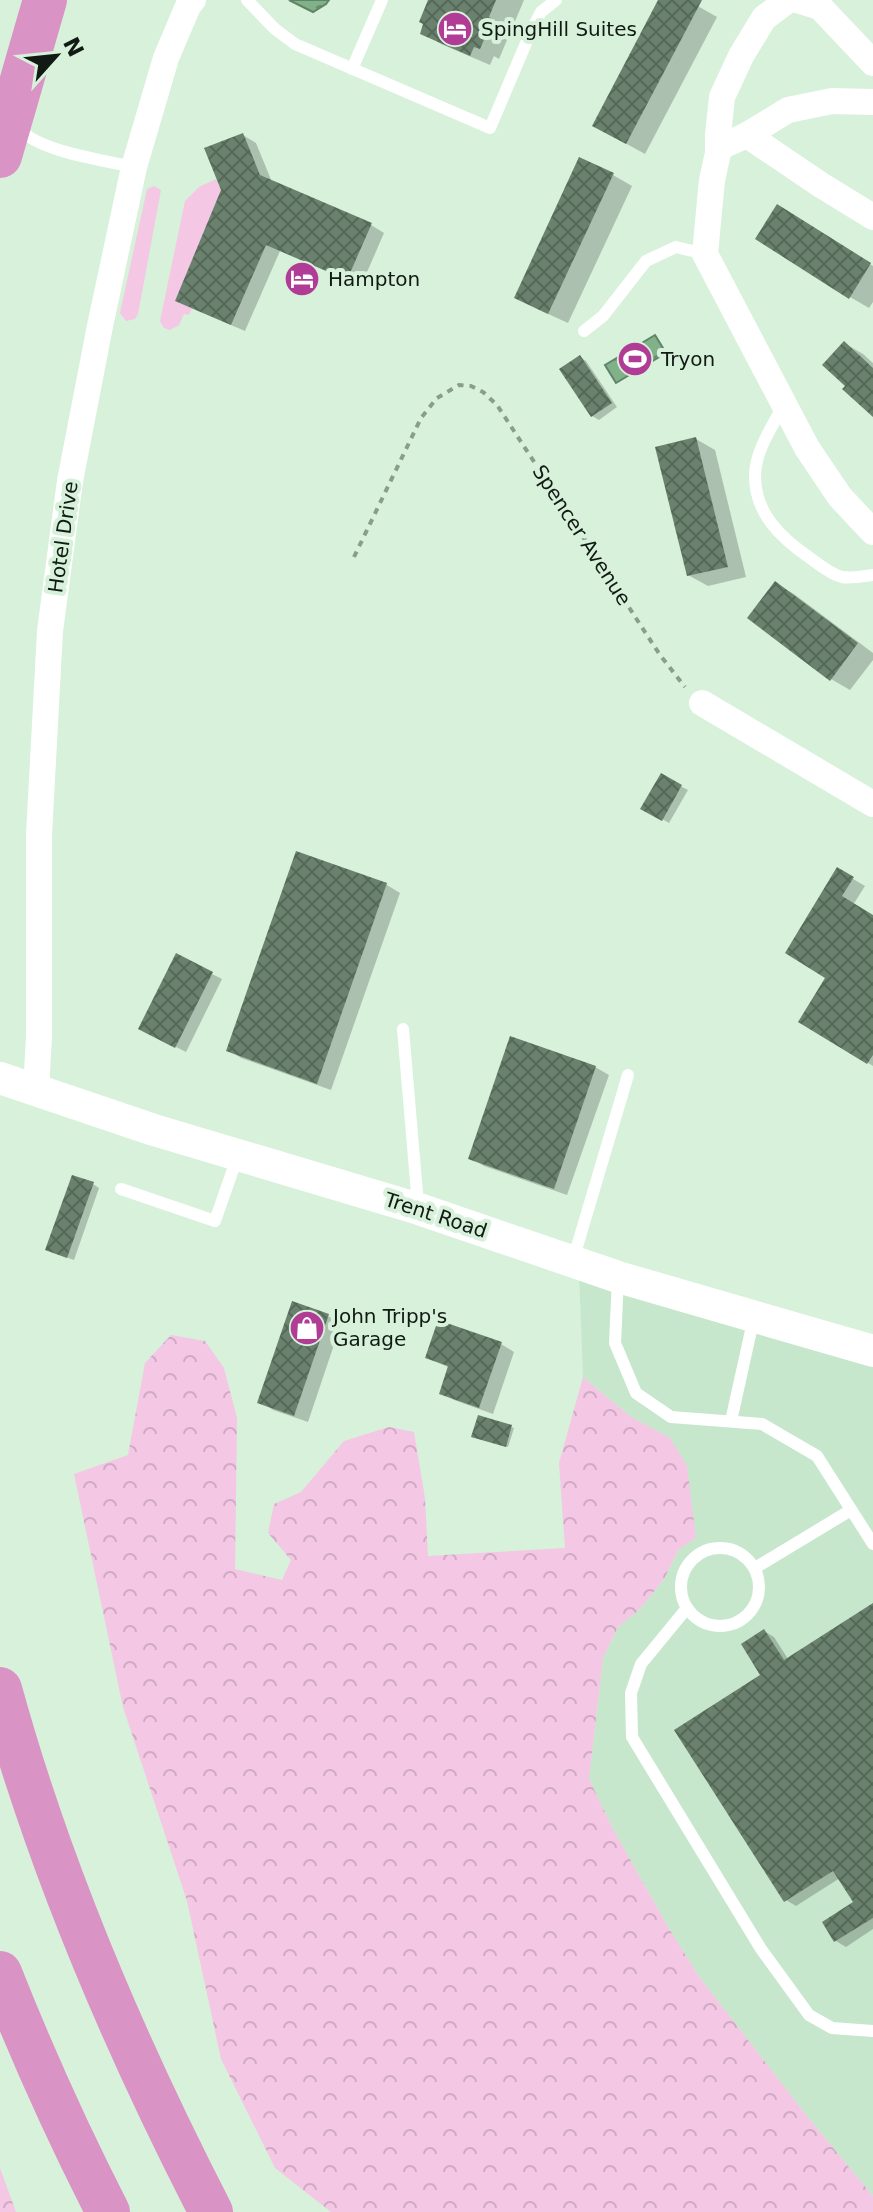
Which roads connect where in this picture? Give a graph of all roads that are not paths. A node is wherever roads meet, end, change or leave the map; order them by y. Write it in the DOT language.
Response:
graph roads {
  1 [pos="193,0"];
  2 [pos="247,0"];
  3 [pos="382,0"];
  4 [pos="556,0"];
  5 [pos="788,0"];
  6 [pos="797,0"];
  7 [pos="26,14"];
  8 [pos="873,63"];
  9 [pos="352,69"];
  10 [pos="0,72"];
  11 [pos="873,102"];
  12 [pos="0,108"];
  13 [pos="747,135"];
  14 [pos="718,148"];
  15 [pos="0,156"];
  16 [pos="134,167"];
  17 [pos="873,217"];
  18 [pos="705,254"];
  19 [pos="584,331"];
  20 [pos="783,406"];
  21 [pos="873,532"];
  22 [pos="873,575"];
  23 [pos="702,703"];
  24 [pos="873,804"];
  25 [pos="403,1029"];
  26 [pos="628,1075"];
  27 [pos="0,1078"];
  28 [pos="36,1091"];
  29 [pos="238,1155"];
  30 [pos="121,1189"];
  31 [pos="419,1209"];
  32 [pos="573,1260"];
  33 [pos="618,1277"];
  34 [pos="754,1317"];
  35 [pos="873,1351"];
  36 [pos="731,1421"];
  37 [pos="851,1510"];
  38 [pos="873,1544"];
  39 [pos="755,1568"];
  40 [pos="687,1608"];
  41 [pos="0,1689"];
  42 [pos="0,1973"];
  43 [pos="873,2031"];
  44 [pos="108,2212"];
  45 [pos="211,2212"];
  1 -- 16 [label="street, Hotel Drive"];
  2 -- 9 [label="lane"];
  3 -- 9 [label="lane"];
  4 -- 9 [label="lane"];
  5 -- 14 [label="street"];
  6 -- 8 [label="street"];
  7 -- 10 [label="highway"];
  7 -- 15 [label="highway"];
  11 -- 13 [label="street"];
  12 -- 16 [label="lane"];
  13 -- 14 [label="street"];
  13 -- 17 [label="street"];
  14 -- 18 [label="street"];
  16 -- 28 [label="street, Hotel Drive"];
  18 -- 19 [label="lane"];
  18 -- 20 [label="street"];
  20 -- 21 [label="street"];
  20 -- 22 [label="lane"];
  23 -- 24 [label="street"];
  25 -- 31 [label="lane"];
  26 -- 32 [label="lane"];
  27 -- 28 [label="street, Trent Road"];
  28 -- 29 [label="street, Trent Road"];
  29 -- 30 [label="lane"];
  29 -- 31 [label="street, Trent Road"];
  31 -- 32 [label="street, Trent Road"];
  32 -- 33 [label="street, Trent Road"];
  33 -- 34 [label="street, Trent Road"];
  33 -- 36 [label="lane"];
  34 -- 35 [label="street, Trent Road"];
  34 -- 36 [label="lane"];
  36 -- 37 [label="lane"];
  37 -- 38 [label="lane"];
  37 -- 39 [label="lane"];
  39 -- 40 [label="lane"];
  39 -- 40 [label="lane"];
  40 -- 43 [label="lane"];
  41 -- 45 [label="highway"];
  42 -- 44 [label="highway"];
}
